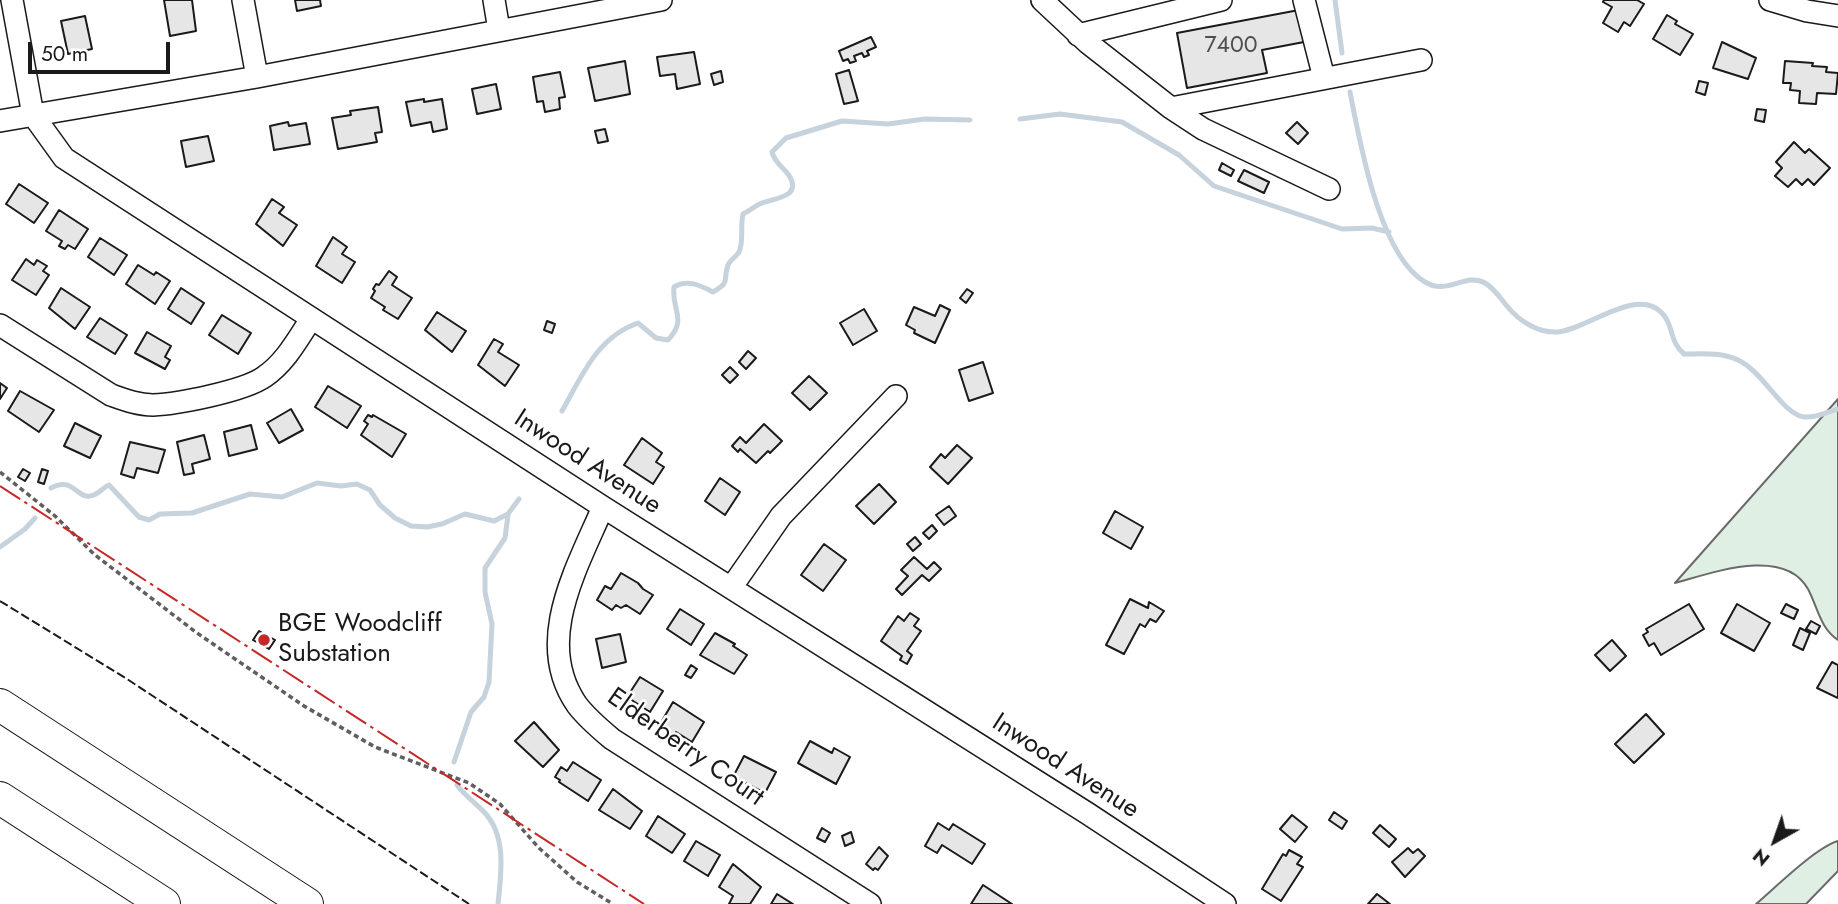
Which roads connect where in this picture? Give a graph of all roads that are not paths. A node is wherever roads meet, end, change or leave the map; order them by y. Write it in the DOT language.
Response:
graph roads {
  1 [pos="12,0"];
  2 [pos="243,0"];
  3 [pos="494,0"];
  4 [pos="661,0"];
  5 [pos="1042,0"];
  6 [pos="1221,0"];
  7 [pos="1304,0"];
  8 [pos="1770,0"];
  9 [pos="1838,16"];
  10 [pos="499,30"];
  11 [pos="1078,35"];
  12 [pos="1421,60"];
  13 [pos="257,77"];
  14 [pos="1324,78"];
  15 [pos="1171,108"];
  16 [pos="33,115"];
  17 [pos="0,121"];
  18 [pos="1329,189"];
  19 [pos="312,318"];
  20 [pos="0,325"];
  21 [pos="896,396"];
  22 [pos="603,507"];
  23 [pos="731,588"];
  24 [pos="0,705"];
  25 [pos="0,797"];
  26 [pos="164,904"];
  27 [pos="307,904"];
  28 [pos="870,904"];
  29 [pos="1225,904"];
  1 -- 16 [label="street, Inwood Avenue"];
  2 -- 13 [label="street"];
  3 -- 10 [label="street"];
  4 -- 10 [label="street"];
  5 -- 11 [label="street"];
  6 -- 11 [label="street"];
  7 -- 14 [label="street"];
  8 -- 9 [label="street"];
  10 -- 13 [label="street"];
  11 -- 15 [label="street"];
  12 -- 14 [label="street"];
  13 -- 16 [label="street"];
  14 -- 15 [label="street"];
  15 -- 18 [label="street"];
  16 -- 17 [label="street"];
  16 -- 19 [label="street, Inwood Avenue"];
  19 -- 20 [label="street"];
  19 -- 22 [label="street, Inwood Avenue"];
  21 -- 23 [label="street"];
  22 -- 23 [label="street, Inwood Avenue"];
  22 -- 28 [label="street, Elderberry Court"];
  23 -- 29 [label="street, Inwood Avenue"];
  24 -- 27 [label="highway"];
  25 -- 26 [label="highway"];
}
